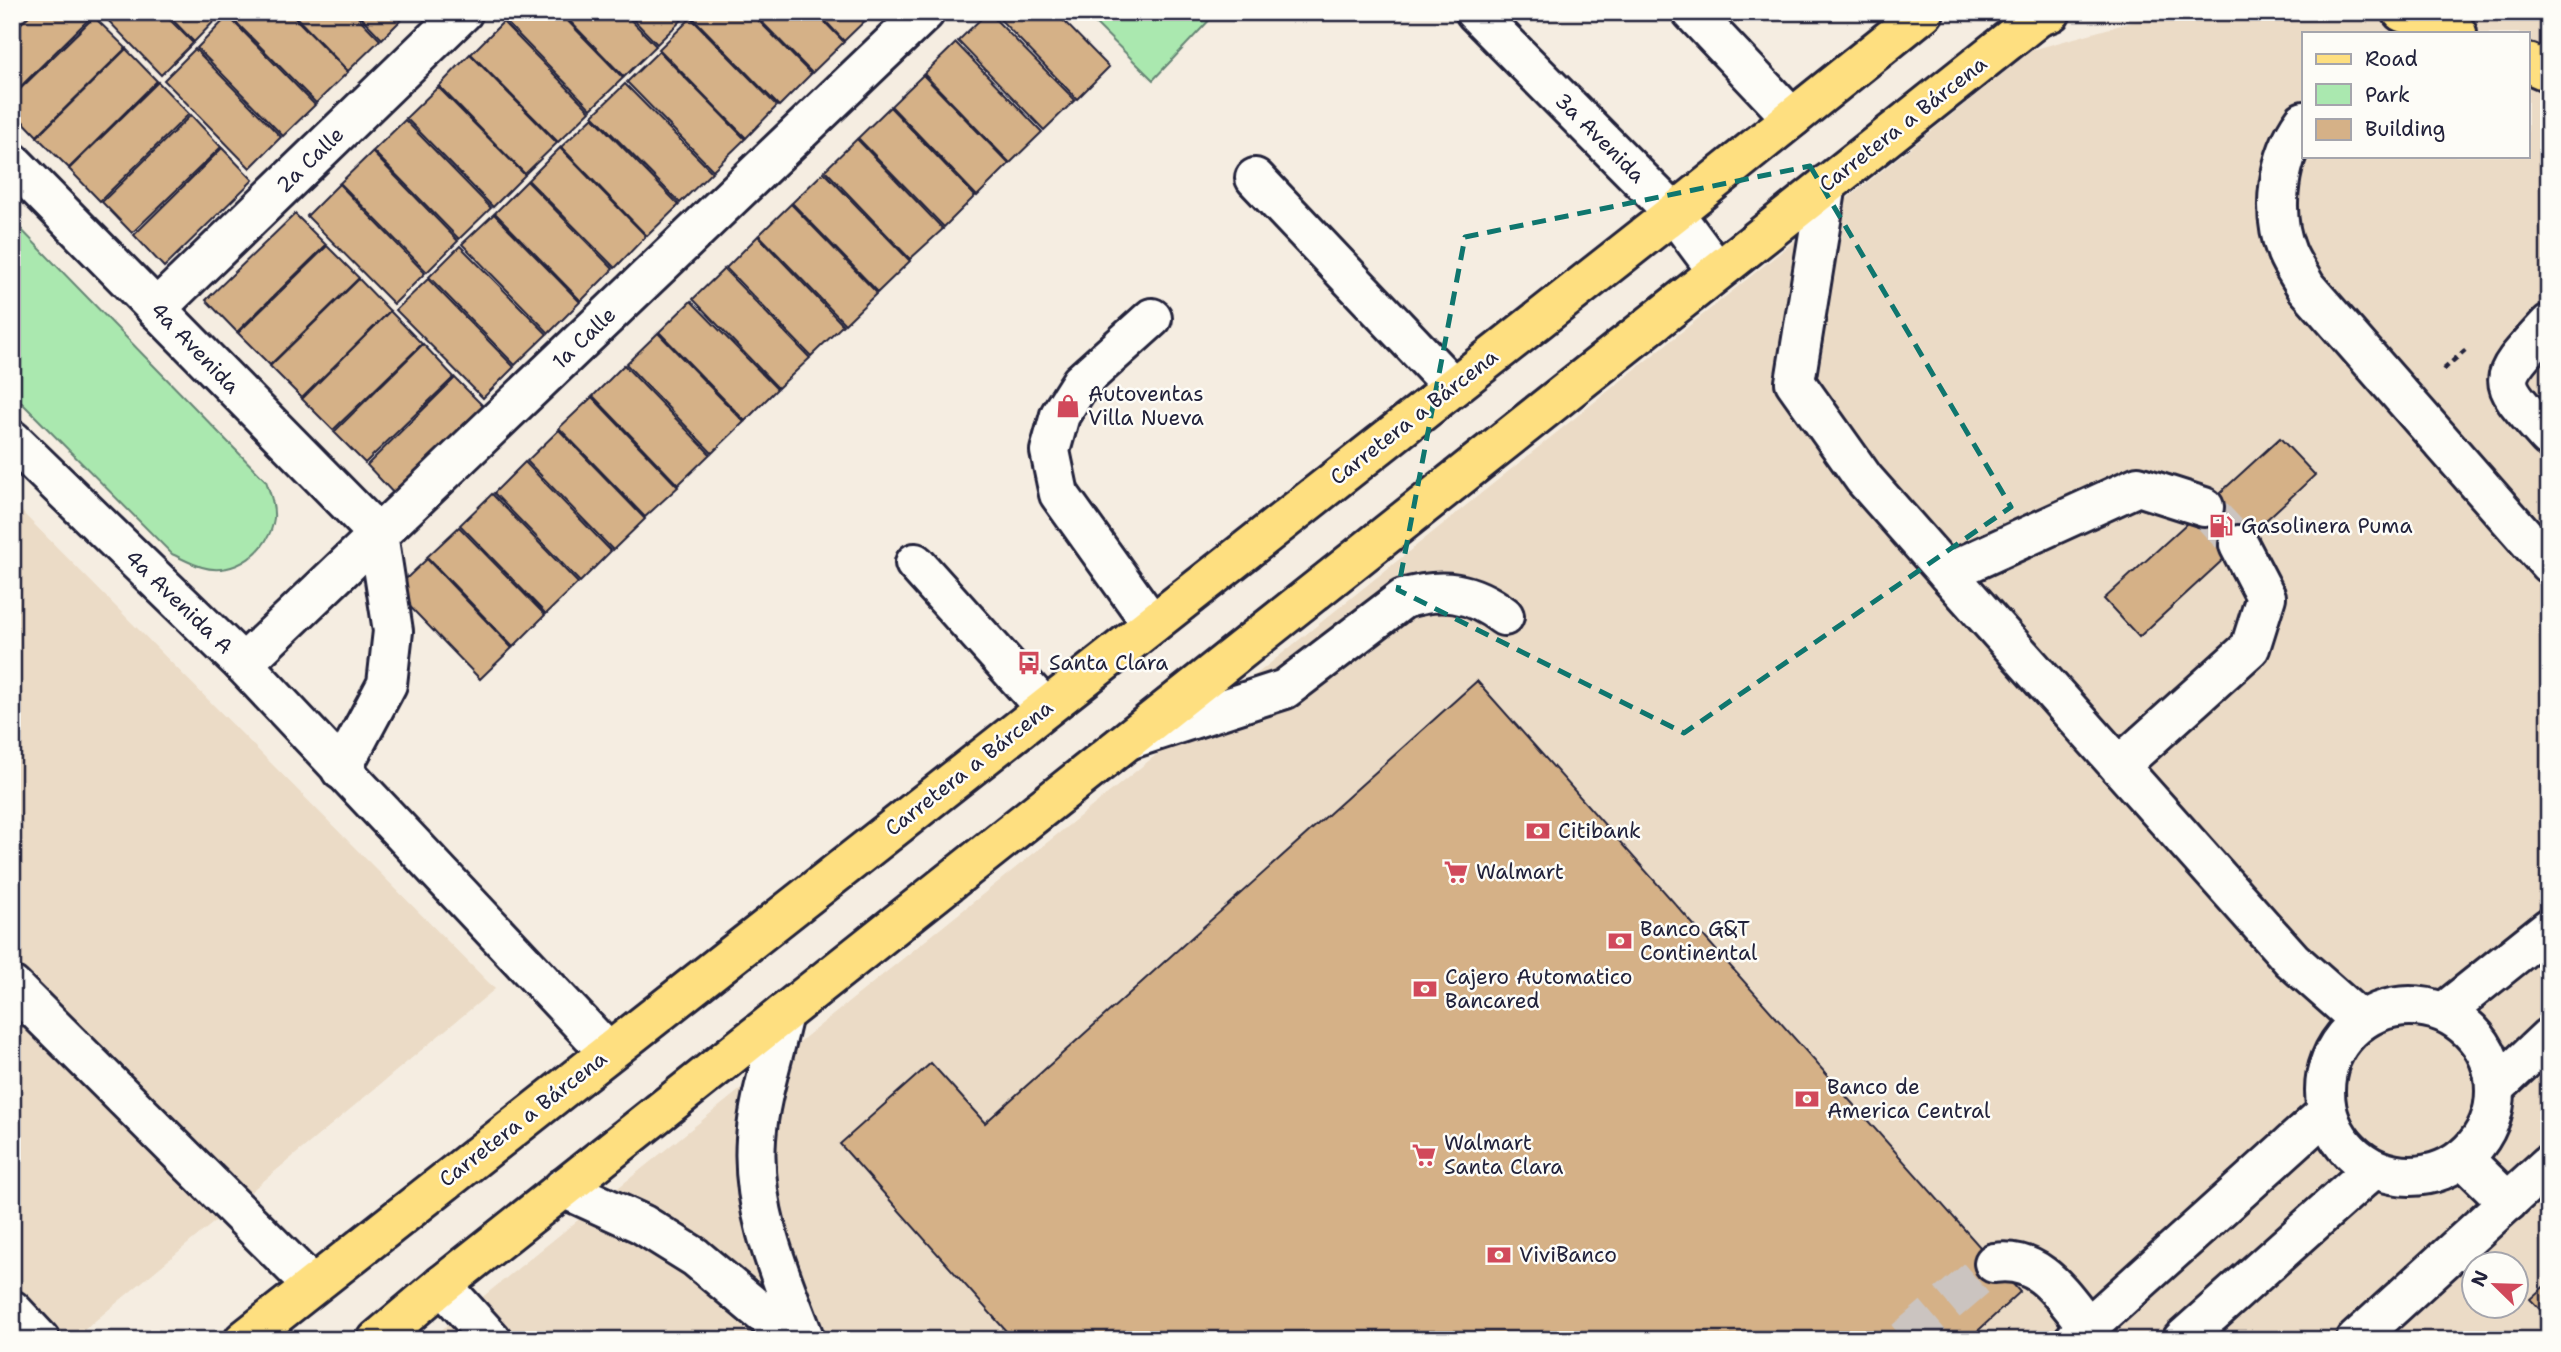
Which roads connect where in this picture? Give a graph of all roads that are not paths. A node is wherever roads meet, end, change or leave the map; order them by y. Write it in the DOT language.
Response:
graph roads {
  1 [pos="463,12"];
  2 [pos="925,12"];
  3 [pos="1475,12"];
  4 [pos="1692,12"];
  5 [pos="1924,12"];
  6 [pos="2052,12"];
  7 [pos="2402,12"];
  8 [pos="2454,32"];
  9 [pos="2530,64"];
  10 [pos="2549,72"];
  11 [pos="1792,118"];
  12 [pos="2302,124"];
  13 [pos="12,162"];
  14 [pos="1255,178"];
  15 [pos="1827,184"];
  16 [pos="1674,213"];
  17 [pos="1717,271"];
  18 [pos="156,309"];
  19 [pos="1152,318"];
  20 [pos="2549,324"];
  21 [pos="1453,387"];
  22 [pos="2549,438"];
  23 [pos="12,440"];
  24 [pos="2204,507"];
  25 [pos="378,534"];
  26 [pos="2239,545"];
  27 [pos="915,564"];
  28 [pos="2549,564"];
  29 [pos="1947,573"];
  30 [pos="1504,616"];
  31 [pos="1152,624"];
  32 [pos="243,664"];
  33 [pos="1045,708"];
  34 [pos="1129,739"];
  35 [pos="2119,766"];
  36 [pos="341,771"];
  37 [pos="2549,928"];
  38 [pos="12,986"];
  39 [pos="2444,1012"];
  40 [pos="783,1014"];
  41 [pos="2361,1021"];
  42 [pos="2549,1037"];
  43 [pos="608,1052"];
  44 [pos="2496,1087"];
  45 [pos="2327,1112"];
  46 [pos="2463,1158"];
  47 [pos="2549,1164"];
  48 [pos="2372,1169"];
  49 [pos="563,1188"];
  50 [pos="2508,1202"];
  51 [pos="1994,1263"];
  52 [pos="312,1285"];
  53 [pos="442,1285"];
  54 [pos="12,1310"];
  55 [pos="2081,1333"];
  56 [pos="40,1340"];
  57 [pos="244,1340"];
  58 [pos="377,1340"];
  59 [pos="492,1340"];
  60 [pos="794,1340"];
  61 [pos="805,1340"];
  62 [pos="2182,1340"];
  63 [pos="2356,1340"];
  1 -- 18 [label="street, 2a Calle"];
  2 -- 25 [label="street, 1a Calle"];
  3 -- 16 [label="street, 3a Avenida"];
  4 -- 11 [label="street"];
  5 -- 11 [label="main road, Carretera a Bárcena"];
  6 -- 15 [label="main road, Carretera a Bárcena"];
  7 -- 8 [label="main road"];
  9 -- 10 [label="main road"];
  11 -- 16 [label="main road, Carretera a Bárcena"];
  12 -- 28 [label="street"];
  13 -- 18 [label="street, 4a Avenida"];
  14 -- 21 [label="street"];
  15 -- 17 [label="main road, Carretera a Bárcena"];
  15 -- 29 [label="street"];
  16 -- 17 [label="street, 3a Avenida"];
  16 -- 21 [label="main road, Carretera a Bárcena"];
  17 -- 34 [label="main road, Carretera a Bárcena"];
  18 -- 25 [label="street, 4a Avenida"];
  19 -- 31 [label="street"];
  20 -- 22 [label="street"];
  21 -- 31 [label="main road, Carretera a Bárcena"];
  23 -- 32 [label="street, 4a Avenida A"];
  24 -- 29 [label="street"];
  25 -- 32 [label="street, 1a Calle"];
  25 -- 36 [label="street"];
  26 -- 35 [label="street"];
  27 -- 33 [label="street"];
  29 -- 35 [label="street"];
  30 -- 34 [label="street"];
  31 -- 33 [label="main road, Carretera a Bárcena"];
  32 -- 36 [label="street, 4a Avenida A"];
  33 -- 43 [label="main road, Carretera a Bárcena"];
  34 -- 40 [label="main road, Carretera a Bárcena"];
  35 -- 41 [label="street"];
  36 -- 43 [label="street, 4a Avenida A"];
  37 -- 39 [label="street"];
  38 -- 52 [label="street"];
  39 -- 41 [label="street"];
  39 -- 44 [label="street"];
  40 -- 49 [label="main road, Carretera a Bárcena"];
  40 -- 61 [label="street"];
  41 -- 45 [label="street"];
  42 -- 44 [label="street"];
  43 -- 52 [label="main road, Carretera a Bárcena"];
  44 -- 46 [label="street"];
  45 -- 48 [label="street"];
  45 -- 55 [label="street"];
  46 -- 48 [label="street"];
  46 -- 50 [label="street"];
  47 -- 50 [label="street"];
  48 -- 62 [label="street"];
  49 -- 53 [label="main road, Carretera a Bárcena"];
  49 -- 60 [label="street"];
  50 -- 63 [label="street"];
  51 -- 55 [label="street"];
  52 -- 57 [label="main road, Carretera a Bárcena"];
  53 -- 58 [label="main road, Carretera a Bárcena"];
  53 -- 59 [label="street"];
  54 -- 56 [label="street"];
}
